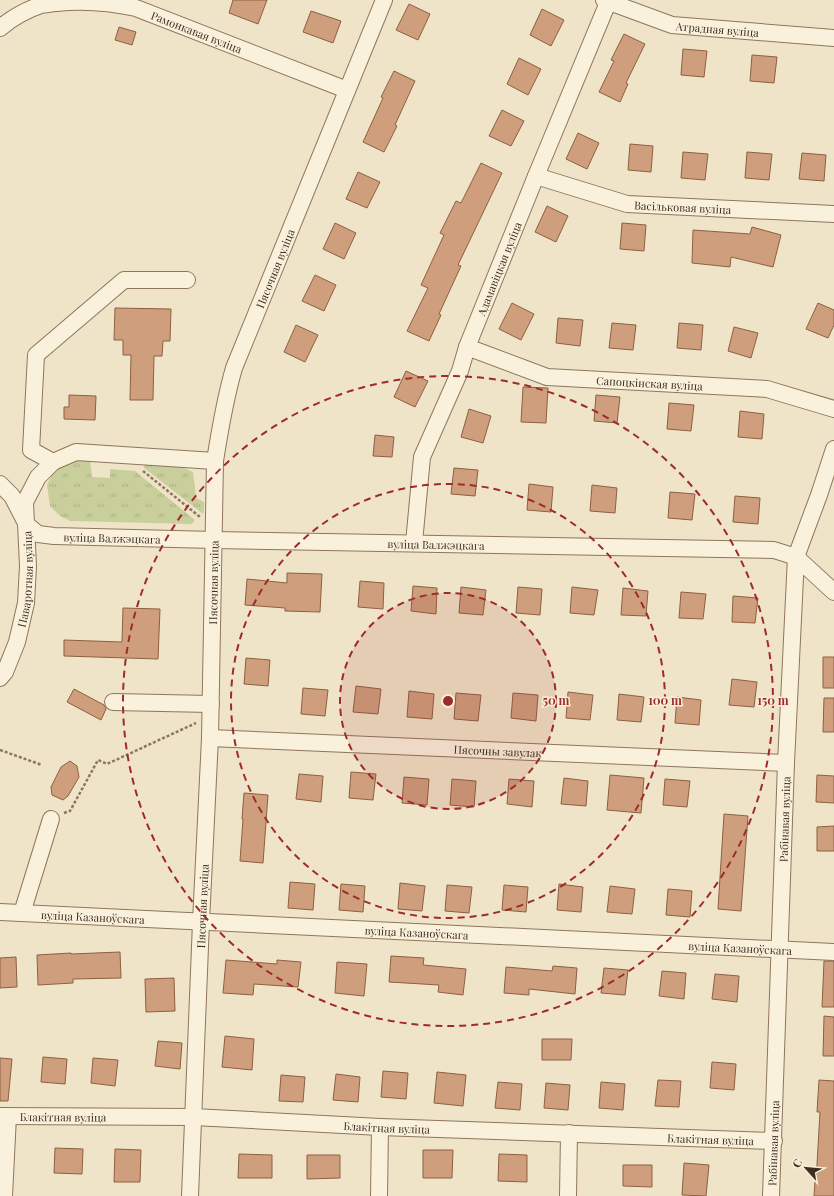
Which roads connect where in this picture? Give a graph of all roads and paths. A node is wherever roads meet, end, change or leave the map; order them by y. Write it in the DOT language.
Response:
graph roads {
  1 [pos="384,0"];
  2 [pos="607,1"];
  3 [pos="0,28"];
  4 [pos="834,38"];
  5 [pos="347,90"];
  6 [pos="536,176"];
  7 [pos="834,214"];
  8 [pos="187,280"];
  9 [pos="467,348"];
  10 [pos="834,410"];
  11 [pos="834,449"];
  12 [pos="215,461"];
  13 [pos="53,462"];
  14 [pos="138,467"];
  15 [pos="0,484"];
  16 [pos="30,493"];
  17 [pos="12,496"];
  18 [pos="27,525"];
  19 [pos="214,534"];
  20 [pos="414,543"];
  21 [pos="796,557"];
  22 [pos="834,592"];
  23 [pos="0,678"];
  24 [pos="113,702"];
  25 [pos="211,710"];
  26 [pos="210,738"];
  27 [pos="0,750"];
  28 [pos="786,763"];
  29 [pos="42,765"];
  30 [pos="51,819"];
  31 [pos="0,912"];
  32 [pos="22,913"];
  33 [pos="201,922"];
  34 [pos="780,950"];
  35 [pos="834,952"];
  36 [pos="4,1116"];
  37 [pos="194,1117"];
  38 [pos="380,1127"];
  39 [pos="569,1133"];
  40 [pos="774,1141"];
  41 [pos="4,1196"];
  42 [pos="190,1196"];
  43 [pos="379,1196"];
  44 [pos="568,1196"];
  45 [pos="771,1196"];
  1 -- 5 [label="street, Пясочная вуліца"];
  2 -- 4 [label="street, Атрадная вуліца"];
  2 -- 6 [label="street, Адамавіцкая вуліца"];
  3 -- 5 [label="street, Рамонкавая вуліца"];
  5 -- 12 [label="street, Пясочная вуліца"];
  6 -- 7 [label="street, Васільковая вуліца"];
  6 -- 9 [label="street, Адамавіцкая вуліца"];
  8 -- 13 [label="street"];
  9 -- 10 [label="street, Сапоцкінская вуліца"];
  9 -- 20 [label="street, Адамавіцкая вуліца"];
  11 -- 21 [label="street, Рабінавая вуліца"];
  12 -- 13 [label="street"];
  12 -- 19 [label="street, Пясочная вуліца"];
  13 -- 16 [label="street"];
  14 -- 19 [label="path"];
  15 -- 17 [label="street, Паваротная вуліца"];
  16 -- 17 [label="street"];
  16 -- 18 [label="street"];
  17 -- 18 [label="street, Паваротная вуліца"];
  18 -- 19 [label="street, вуліца Валжэцкага"];
  18 -- 23 [label="street, Паваротная вуліца"];
  19 -- 20 [label="street, вуліца Валжэцкага"];
  19 -- 25 [label="street, Пясочная вуліца"];
  20 -- 21 [label="street, вуліца Валжэцкага"];
  21 -- 22 [label="street, вуліца Валжэцкага"];
  21 -- 28 [label="street, Рабінавая вуліца"];
  24 -- 25 [label="street"];
  25 -- 26 [label="street, Пясочная вуліца"];
  25 -- 30 [label="path"];
  26 -- 28 [label="street, Пясочны завулак"];
  26 -- 33 [label="street, Пясочная вуліца"];
  27 -- 29 [label="path"];
  28 -- 34 [label="street, Рабінавая вуліца"];
  30 -- 32 [label="street"];
  31 -- 32 [label="street, вуліца Казаноўскага"];
  32 -- 33 [label="street, вуліца Казаноўскага"];
  33 -- 34 [label="street, вуліца Казаноўскага"];
  33 -- 37 [label="street, Пясочная вуліца"];
  34 -- 35 [label="street, вуліца Казаноўскага"];
  34 -- 40 [label="street, Рабінавая вуліца"];
  36 -- 37 [label="street, Блакітная вуліца"];
  36 -- 41 [label="street"];
  37 -- 38 [label="street, Блакітная вуліца"];
  37 -- 42 [label="street, Пясочная вуліца"];
  38 -- 39 [label="street, Блакітная вуліца"];
  38 -- 43 [label="street"];
  39 -- 40 [label="street, Блакітная вуліца"];
  39 -- 44 [label="street"];
  40 -- 45 [label="street, Рабінавая вуліца"];
}
